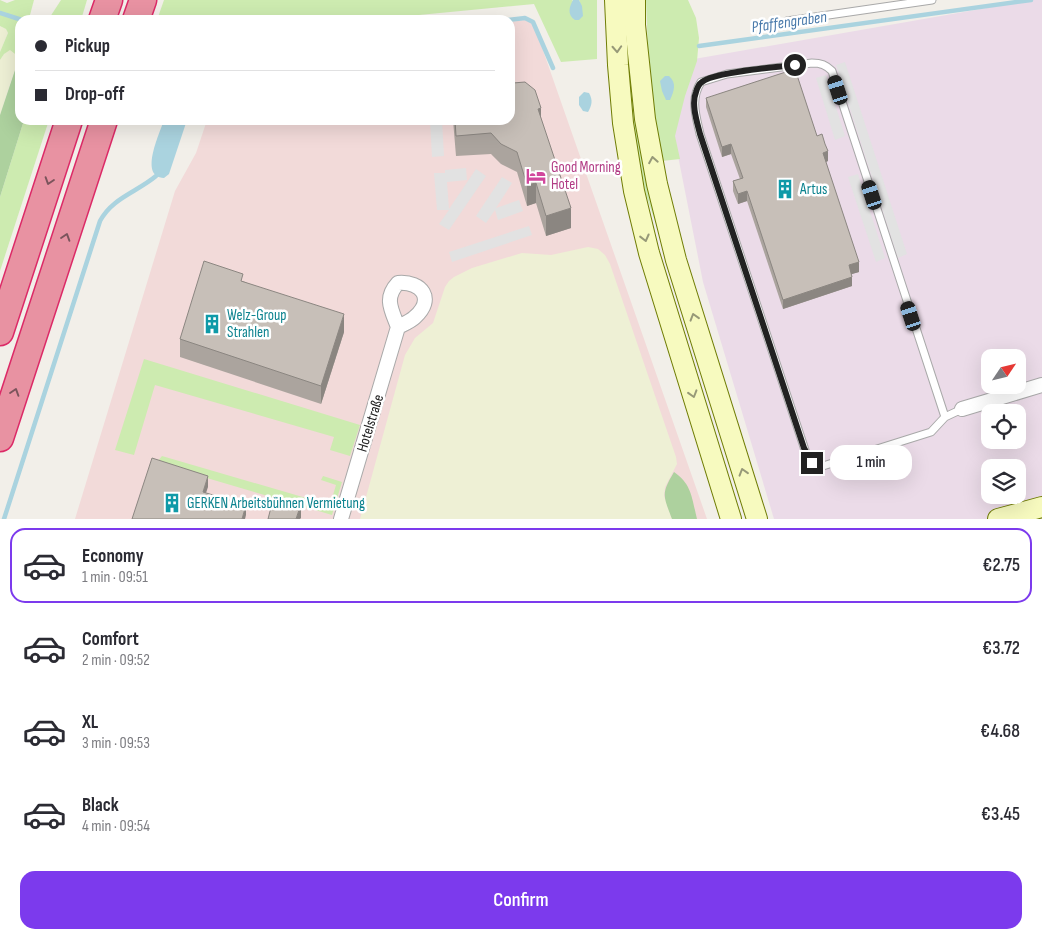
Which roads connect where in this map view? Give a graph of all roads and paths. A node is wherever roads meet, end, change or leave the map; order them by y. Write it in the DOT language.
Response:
graph roads {
  1 [pos="109,0"];
  2 [pos="143,0"];
  3 [pos="615,0"];
  4 [pos="635,0"];
  5 [pos="932,0"];
  6 [pos="104,15"];
  7 [pos="138,15"];
  8 [pos="787,21"];
  9 [pos="67,125"];
  10 [pos="102,125"];
  11 [pos="398,327"];
  12 [pos="0,332"];
  13 [pos="1042,385"];
  14 [pos="962,408"];
  15 [pos="945,417"];
  16 [pos="0,438"];
  17 [pos="1042,507"];
  18 [pos="341,519"];
  19 [pos="731,519"];
  20 [pos="757,519"];
  21 [pos="998,519"];
  1 -- 6 [label="highway"];
  2 -- 7 [label="highway"];
  3 -- 19 [label="main road, one-way"];
  20 -- 4 [label="main road, one-way"];
  5 -- 8 [label="lane"];
  9 -- 12 [label="highway, one-way"];
  16 -- 10 [label="highway, one-way"];
  11 -- 18 [label="street, Hotelstraße"];
  13 -- 14 [label="street"];
  14 -- 15 [label="lane"];
  15 -- 15 [label="lane"];
  17 -- 21 [label="main road"];
}
